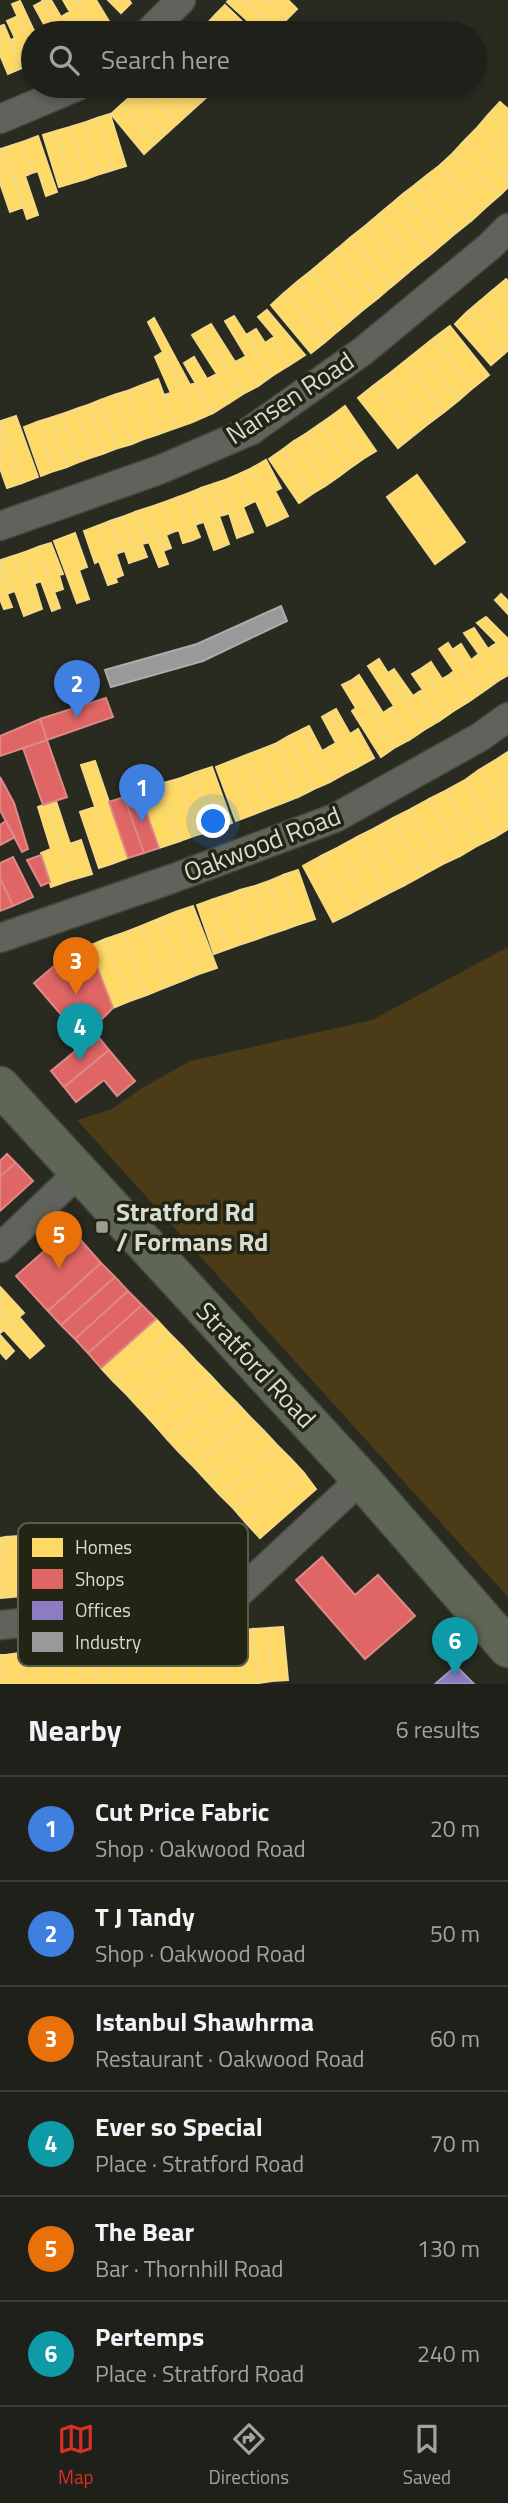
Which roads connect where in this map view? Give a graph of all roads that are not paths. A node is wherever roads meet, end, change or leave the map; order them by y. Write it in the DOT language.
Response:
graph roads {
  1 [pos="181,0"];
  2 [pos="160,21"];
  3 [pos="50,98"];
  4 [pos="0,119"];
  5 [pos="508,228"];
  6 [pos="0,527"];
  7 [pos="508,717"];
  8 [pos="0,938"];
  9 [pos="0,1086"];
  10 [pos="78,1173"];
  11 [pos="0,1248"];
  12 [pos="361,1479"];
  13 [pos="248,1585"];
  14 [pos="18,1623"];
  15 [pos="0,1625"];
  16 [pos="508,1647"];
  1 -- 2 [label="street"];
  3 -- 4 [label="street"];
  5 -- 6 [label="street, Nansen Road"];
  7 -- 8 [label="street, Oakwood Road"];
  9 -- 10 [label="highway, Stratford Road"];
  10 -- 11 [label="street"];
  10 -- 12 [label="highway, Stratford Road"];
  12 -- 13 [label="street"];
  12 -- 16 [label="highway, Stratford Road"];
  14 -- 15 [label="street"];
}
